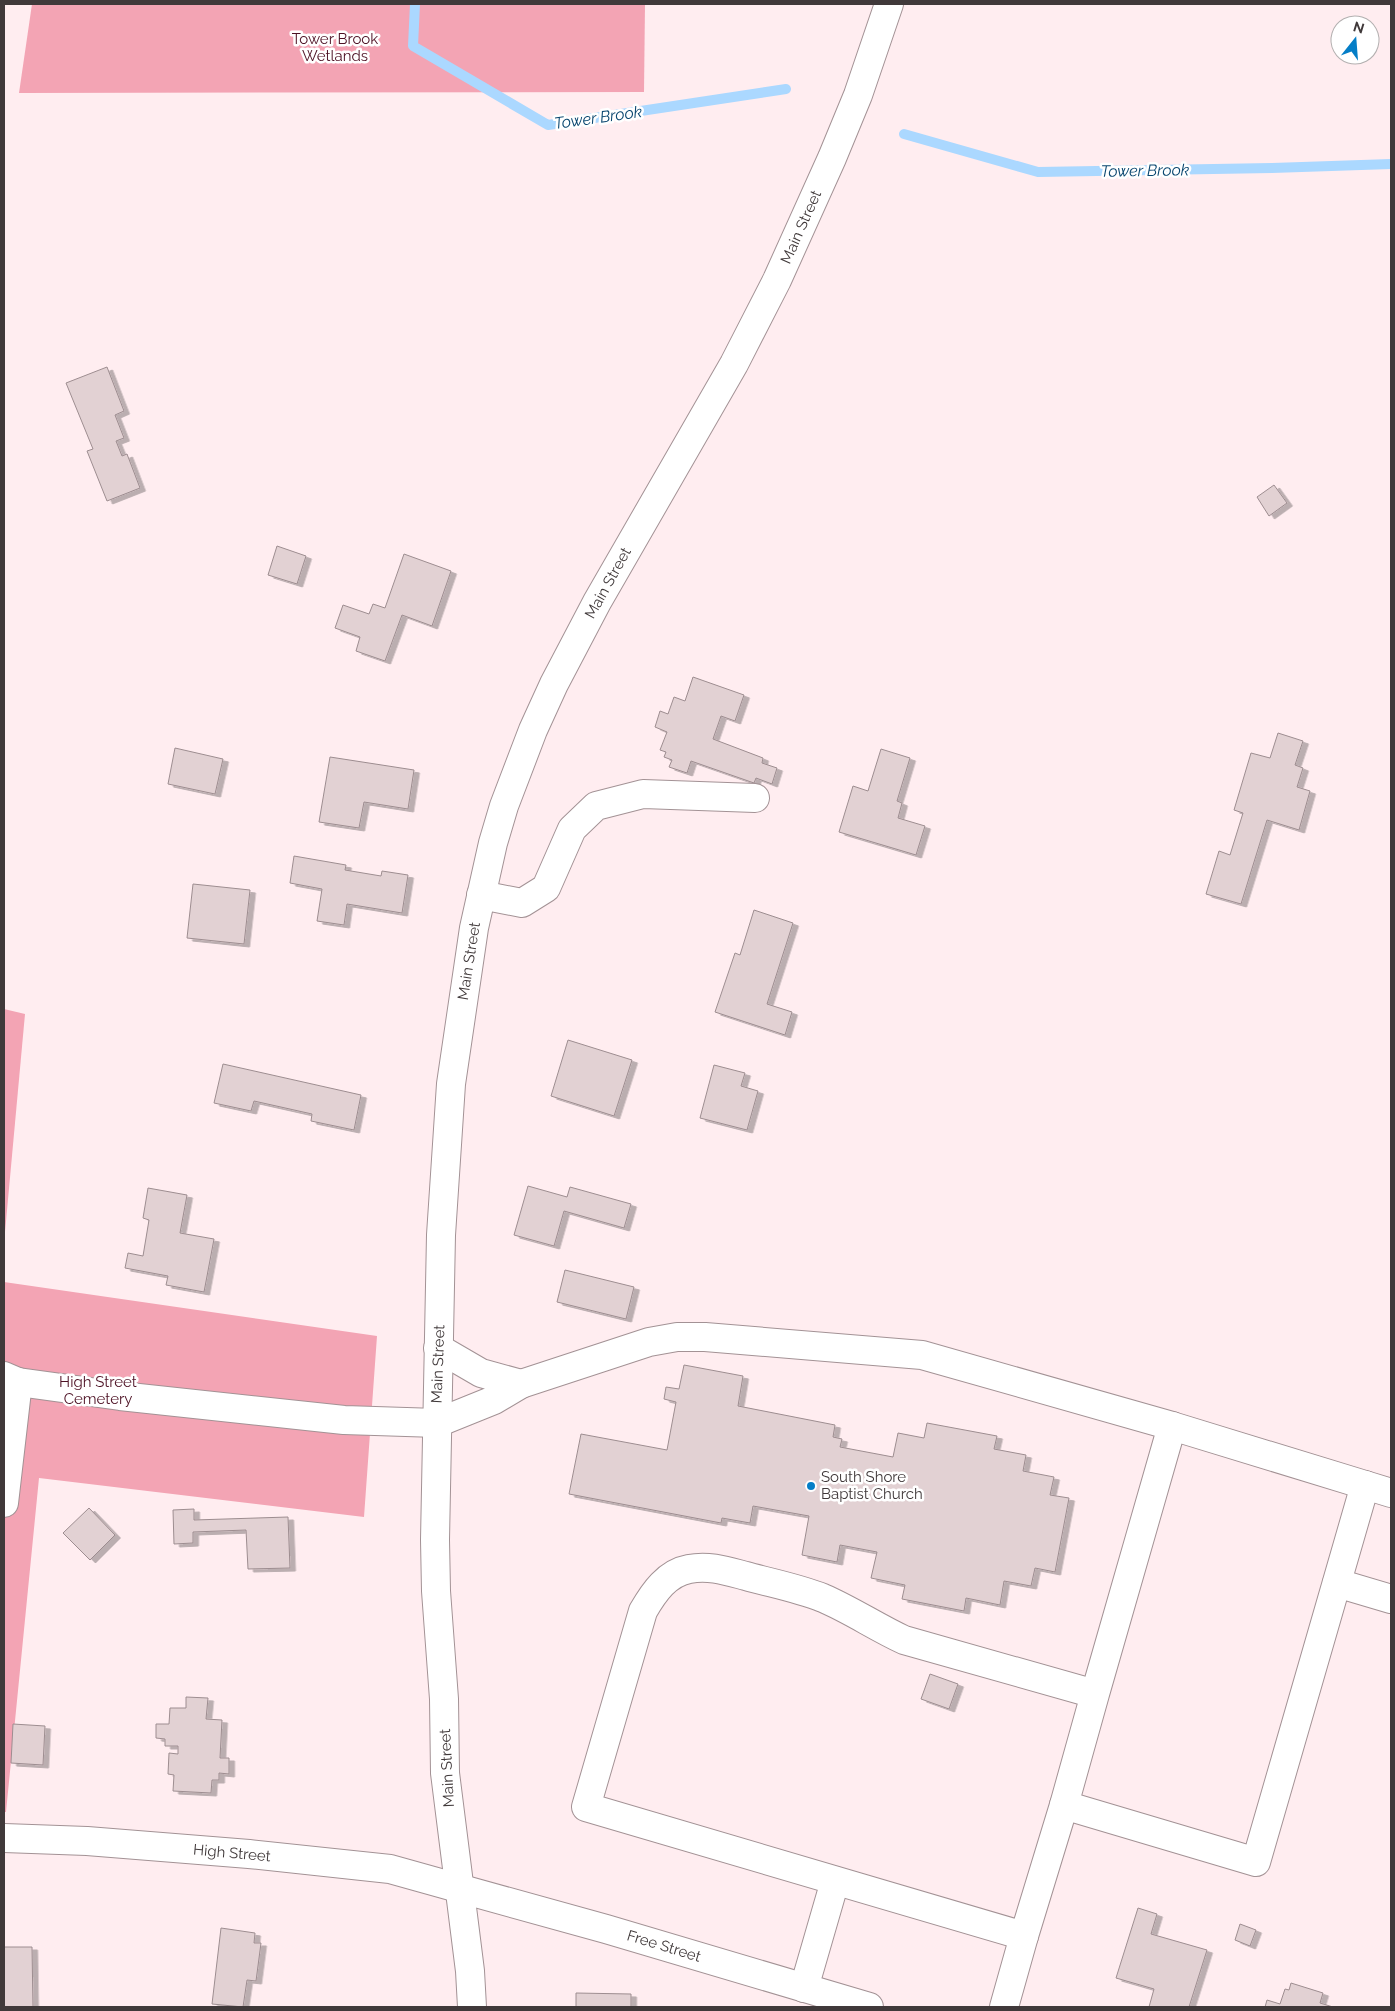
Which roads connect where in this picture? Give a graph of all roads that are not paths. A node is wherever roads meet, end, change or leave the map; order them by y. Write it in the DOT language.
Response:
graph roads {
  1 [pos="889,4"];
  2 [pos="756,798"];
  3 [pos="481,895"];
  4 [pos="438,1348"];
  5 [pos="11,1379"];
  6 [pos="521,1384"];
  7 [pos="437,1423"];
  8 [pos="1172,1426"];
  9 [pos="1365,1486"];
  10 [pos="1391,1493"];
  11 [pos="4,1503"];
  12 [pos="1337,1583"];
  13 [pos="1391,1599"];
  14 [pos="1095,1694"];
  15 [pos="1064,1805"];
  16 [pos="4,1838"];
  17 [pos="835,1881"];
  18 [pos="458,1888"];
  19 [pos="1024,1936"];
  20 [pos="804,1988"];
  21 [pos="472,2007"];
  22 [pos="869,2007"];
  23 [pos="1004,2007"];
  1 -- 3 [label="main road, Main Street"];
  2 -- 3 [label="main road"];
  3 -- 4 [label="main road, Main Street"];
  4 -- 6 [label="main road"];
  4 -- 7 [label="main road, Main Street"];
  5 -- 7 [label="main road"];
  5 -- 11 [label="main road"];
  6 -- 7 [label="main road"];
  6 -- 8 [label="main road"];
  7 -- 18 [label="main road, Main Street"];
  8 -- 9 [label="main road"];
  8 -- 14 [label="main road"];
  9 -- 10 [label="main road"];
  9 -- 12 [label="main road"];
  12 -- 13 [label="main road"];
  12 -- 15 [label="main road"];
  14 -- 15 [label="main road"];
  14 -- 17 [label="main road"];
  15 -- 19 [label="main road"];
  16 -- 18 [label="main road, High Street"];
  17 -- 19 [label="main road"];
  17 -- 20 [label="main road"];
  18 -- 20 [label="main road, Free Street"];
  18 -- 21 [label="main road, Main Street"];
  19 -- 23 [label="main road"];
  20 -- 22 [label="main road, Free Street"];
}
